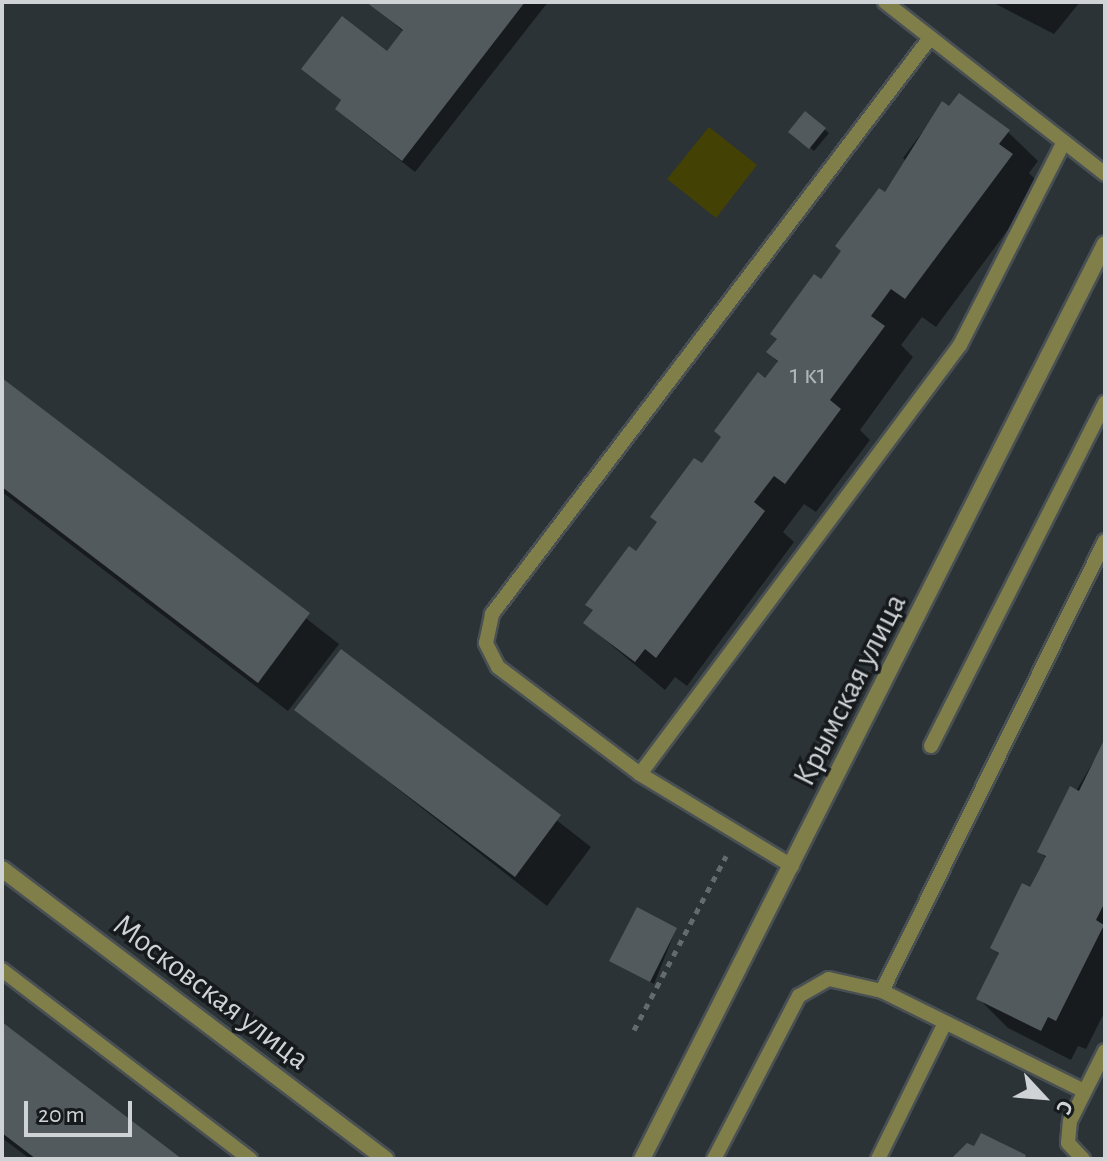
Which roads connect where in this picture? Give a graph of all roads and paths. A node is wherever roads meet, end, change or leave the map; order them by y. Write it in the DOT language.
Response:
graph roads {
  1 [pos="885,2"];
  2 [pos="930,38"];
  3 [pos="1064,142"];
  4 [pos="1105,174"];
  5 [pos="1105,244"];
  6 [pos="1105,403"];
  7 [pos="1105,541"];
  8 [pos="931,746"];
  9 [pos="640,774"];
  10 [pos="738,834"];
  11 [pos="792,866"];
  12 [pos="2,869"];
  13 [pos="2,970"];
  14 [pos="882,991"];
  15 [pos="945,1023"];
  16 [pos="634,1030"];
  17 [pos="1105,1051"];
  18 [pos="1084,1091"];
  19 [pos="250,1159"];
  20 [pos="386,1159"];
  21 [pos="642,1159"];
  22 [pos="714,1159"];
  23 [pos="878,1159"];
  24 [pos="1083,1159"];
  1 -- 2 [label="lane"];
  2 -- 3 [label="lane"];
  2 -- 9 [label="lane"];
  3 -- 4 [label="lane"];
  3 -- 9 [label="lane"];
  5 -- 11 [label="street, Крымская улица"];
  6 -- 8 [label="lane"];
  7 -- 14 [label="lane"];
  9 -- 10 [label="lane"];
  10 -- 11 [label="lane"];
  10 -- 16 [label="path"];
  11 -- 21 [label="street, Крымская улица"];
  12 -- 20 [label="street, Московская улица"];
  13 -- 19 [label="lane"];
  14 -- 15 [label="lane"];
  14 -- 22 [label="lane"];
  15 -- 18 [label="lane"];
  15 -- 23 [label="lane"];
  17 -- 18 [label="lane"];
  18 -- 24 [label="lane"];
}
